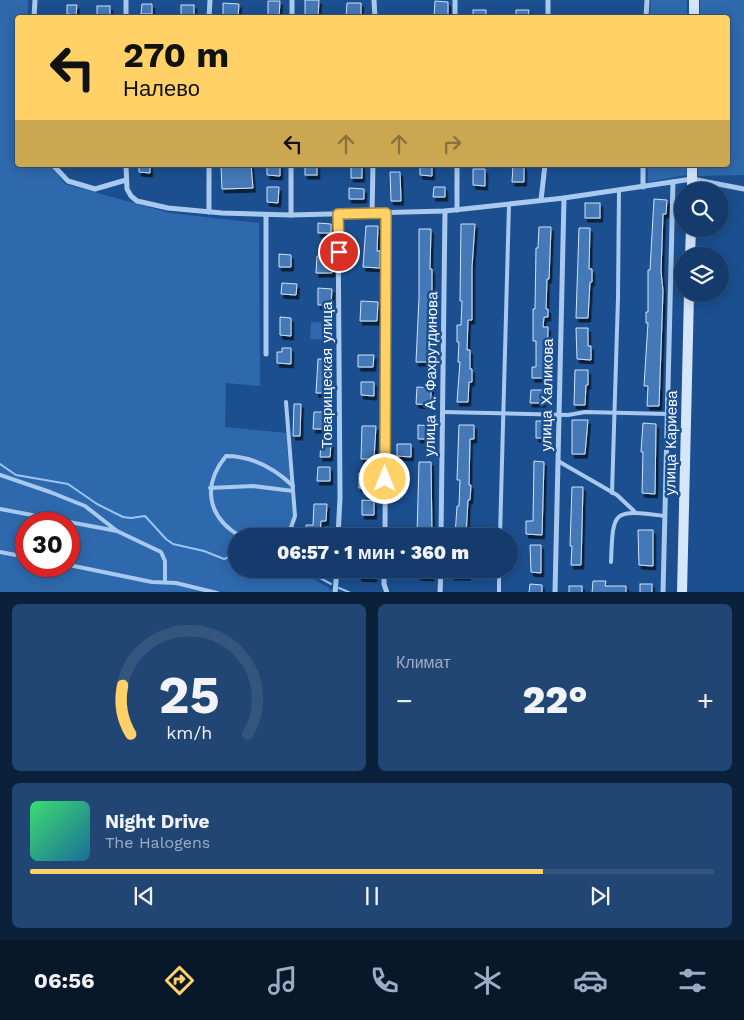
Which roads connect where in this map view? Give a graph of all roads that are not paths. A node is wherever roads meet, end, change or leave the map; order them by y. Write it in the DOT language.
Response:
graph roads {
  1 [pos="35,0"];
  2 [pos="126,0"];
  3 [pos="210,0"];
  4 [pos="292,0"];
  5 [pos="374,0"];
  6 [pos="455,0"];
  7 [pos="548,0"];
  8 [pos="647,0"];
  9 [pos="694,0"];
  10 [pos="34,15"];
  11 [pos="126,15"];
  12 [pos="210,15"];
  13 [pos="292,15"];
  14 [pos="375,15"];
  15 [pos="455,15"];
  16 [pos="548,15"];
  17 [pos="646,15"];
  18 [pos="694,15"];
  19 [pos="55,167"];
  20 [pos="126,167"];
  21 [pos="209,167"];
  22 [pos="291,167"];
  23 [pos="373,167"];
  24 [pos="457,167"];
  25 [pos="545,167"];
  26 [pos="643,167"];
  27 [pos="692,167"];
  28 [pos="692,179"];
  29 [pos="126,180"];
  30 [pos="673,182"];
  31 [pos="643,186"];
  32 [pos="619,190"];
  33 [pos="744,190"];
  34 [pos="564,198"];
  35 [pos="541,200"];
  36 [pos="509,204"];
  37 [pos="457,210"];
  38 [pos="446,211"];
  39 [pos="209,212"];
  40 [pos="372,213"];
  41 [pos="386,213"];
  42 [pos="266,214"];
  43 [pos="338,214"];
  44 [pos="291,215"];
  45 [pos="689,302"];
  46 [pos="266,354"];
  47 [pos="286,402"];
  48 [pos="443,412"];
  49 [pos="504,413"];
  50 [pos="615,413"];
  51 [pos="559,414"];
  52 [pos="668,414"];
  53 [pos="558,461"];
  54 [pos="0,476"];
  55 [pos="210,488"];
  56 [pos="293,488"];
  57 [pos="612,493"];
  58 [pos="0,509"];
  59 [pos="634,511"];
  60 [pos="665,516"];
  61 [pos="228,528"];
  62 [pos="291,528"];
  63 [pos="338,528"];
  64 [pos="385,528"];
  65 [pos="441,528"];
  66 [pos="500,528"];
  67 [pos="117,531"];
  68 [pos="0,552"];
  69 [pos="15,555"];
  70 [pos="611,562"];
  71 [pos="80,568"];
  72 [pos="336,578"];
  73 [pos="384,578"];
  74 [pos="440,578"];
  75 [pos="499,578"];
  76 [pos="165,582"];
  77 [pos="217,592"];
  78 [pos="335,592"];
  79 [pos="387,592"];
  80 [pos="440,592"];
  81 [pos="498,592"];
  82 [pos="555,592"];
  83 [pos="663,592"];
  84 [pos="682,592"];
  1 -- 10 [label="street"];
  2 -- 11 [label="street"];
  3 -- 12 [label="street"];
  4 -- 13 [label="street"];
  5 -- 14 [label="street"];
  6 -- 15 [label="street"];
  7 -- 16 [label="street"];
  8 -- 17 [label="street"];
  9 -- 18 [label="main road"];
  19 -- 29 [label="street"];
  20 -- 29 [label="street"];
  21 -- 39 [label="street"];
  22 -- 44 [label="street"];
  23 -- 40 [label="street"];
  24 -- 37 [label="street"];
  25 -- 35 [label="street"];
  26 -- 31 [label="street"];
  27 -- 28 [label="main road"];
  28 -- 30 [label="street"];
  28 -- 33 [label="street"];
  29 -- 39 [label="street"];
  30 -- 31 [label="street"];
  30 -- 52 [label="street"];
  31 -- 32 [label="street"];
  32 -- 34 [label="street"];
  32 -- 50 [label="lane"];
  34 -- 35 [label="street"];
  34 -- 51 [label="street, улица Халикова"];
  35 -- 36 [label="street"];
  36 -- 37 [label="street"];
  36 -- 49 [label="lane"];
  37 -- 38 [label="street"];
  38 -- 41 [label="street"];
  38 -- 48 [label="street, улица А. Фахрутдинова"];
  39 -- 42 [label="street"];
  40 -- 41 [label="street"];
  40 -- 43 [label="street"];
  41 -- 64 [label="street"];
  42 -- 44 [label="street"];
  42 -- 46 [label="street"];
  43 -- 44 [label="street"];
  43 -- 63 [label="street, Товарищеская улица"];
  45 -- 84 [label="main road, улица Кариева"];
  47 -- 56 [label="lane"];
  48 -- 49 [label="lane"];
  48 -- 65 [label="street, улица А. Фахрутдинова"];
  49 -- 51 [label="lane"];
  49 -- 66 [label="lane"];
  50 -- 51 [label="lane"];
  50 -- 52 [label="lane"];
  50 -- 57 [label="lane"];
  51 -- 53 [label="street, улица Халикова"];
  52 -- 60 [label="street"];
  53 -- 57 [label="lane"];
  53 -- 82 [label="street, улица Халикова"];
  54 -- 67 [label="lane"];
  55 -- 56 [label="lane"];
  55 -- 56 [label="lane"];
  55 -- 61 [label="lane"];
  56 -- 62 [label="lane"];
  57 -- 59 [label="lane"];
  58 -- 67 [label="lane"];
  59 -- 60 [label="lane"];
  59 -- 70 [label="lane"];
  60 -- 83 [label="street"];
  67 -- 76 [label="lane"];
  68 -- 69 [label="lane"];
  71 -- 76 [label="lane"];
  72 -- 78 [label="street"];
  73 -- 79 [label="street"];
  74 -- 80 [label="street"];
  75 -- 81 [label="lane"];
  76 -- 77 [label="lane"];
}
